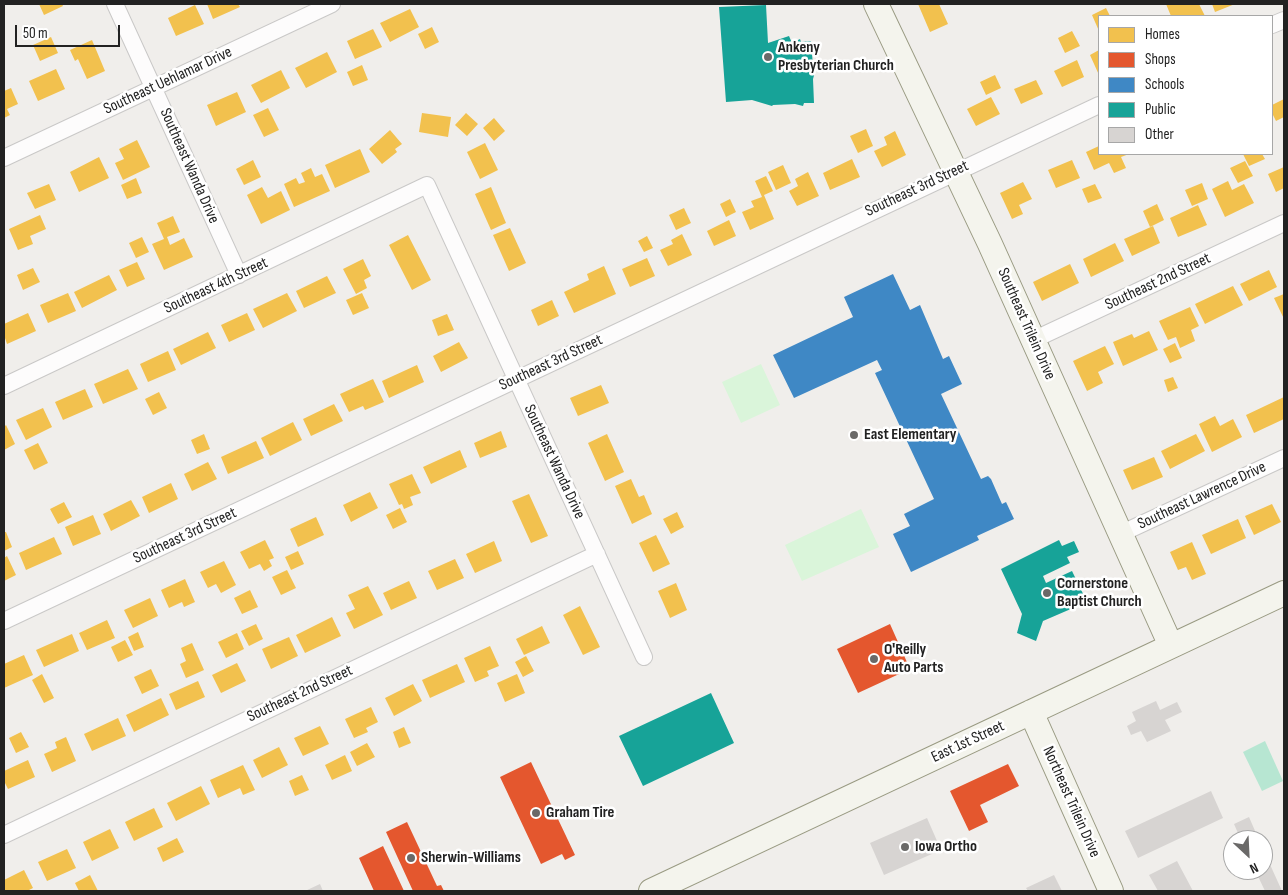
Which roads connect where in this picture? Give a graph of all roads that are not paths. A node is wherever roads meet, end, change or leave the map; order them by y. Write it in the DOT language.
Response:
graph roads {
  1 [pos="115,4"];
  2 [pos="332,4"];
  3 [pos="876,4"];
  4 [pos="154,88"];
  5 [pos="1098,105"];
  6 [pos="4,158"];
  7 [pos="955,172"];
  8 [pos="427,185"];
  9 [pos="1284,223"];
  10 [pos="239,275"];
  11 [pos="1033,340"];
  12 [pos="516,380"];
  13 [pos="4,386"];
  14 [pos="1284,458"];
  15 [pos="1120,534"];
  16 [pos="597,554"];
  17 [pos="1284,593"];
  18 [pos="4,621"];
  19 [pos="1171,646"];
  20 [pos="644,657"];
  21 [pos="1031,712"];
  22 [pos="4,835"];
  23 [pos="651,891"];
  24 [pos="1112,891"];
  1 -- 4 [label="street, Southeast Wanda Drive"];
  2 -- 4 [label="street, Southeast Uehlamar Drive"];
  3 -- 7 [label="street, Southeast Trilein Drive"];
  4 -- 6 [label="street, Southeast Uehlamar Drive"];
  4 -- 10 [label="street, Southeast Wanda Drive"];
  5 -- 7 [label="street, Southeast 3rd Street"];
  7 -- 11 [label="street, Southeast Trilein Drive"];
  7 -- 12 [label="street, Southeast 3rd Street"];
  8 -- 10 [label="street, Southeast 4th Street"];
  8 -- 12 [label="street, Southeast Wanda Drive"];
  9 -- 11 [label="street, Southeast 2nd Street"];
  10 -- 13 [label="street, Southeast 4th Street"];
  11 -- 15 [label="street, Southeast Trilein Drive"];
  12 -- 16 [label="street, Southeast Wanda Drive"];
  12 -- 18 [label="street, Southeast 3rd Street"];
  14 -- 15 [label="street, Southeast Lawrence Drive"];
  15 -- 19 [label="street, Southeast Trilein Drive"];
  16 -- 20 [label="street, Southeast Wanda Drive"];
  16 -- 22 [label="street, Southeast 2nd Street"];
  17 -- 19 [label="street, East 1st Street"];
  19 -- 21 [label="street, East 1st Street"];
  21 -- 23 [label="street, East 1st Street"];
  21 -- 24 [label="street, Northeast Trilein Drive"];
}
